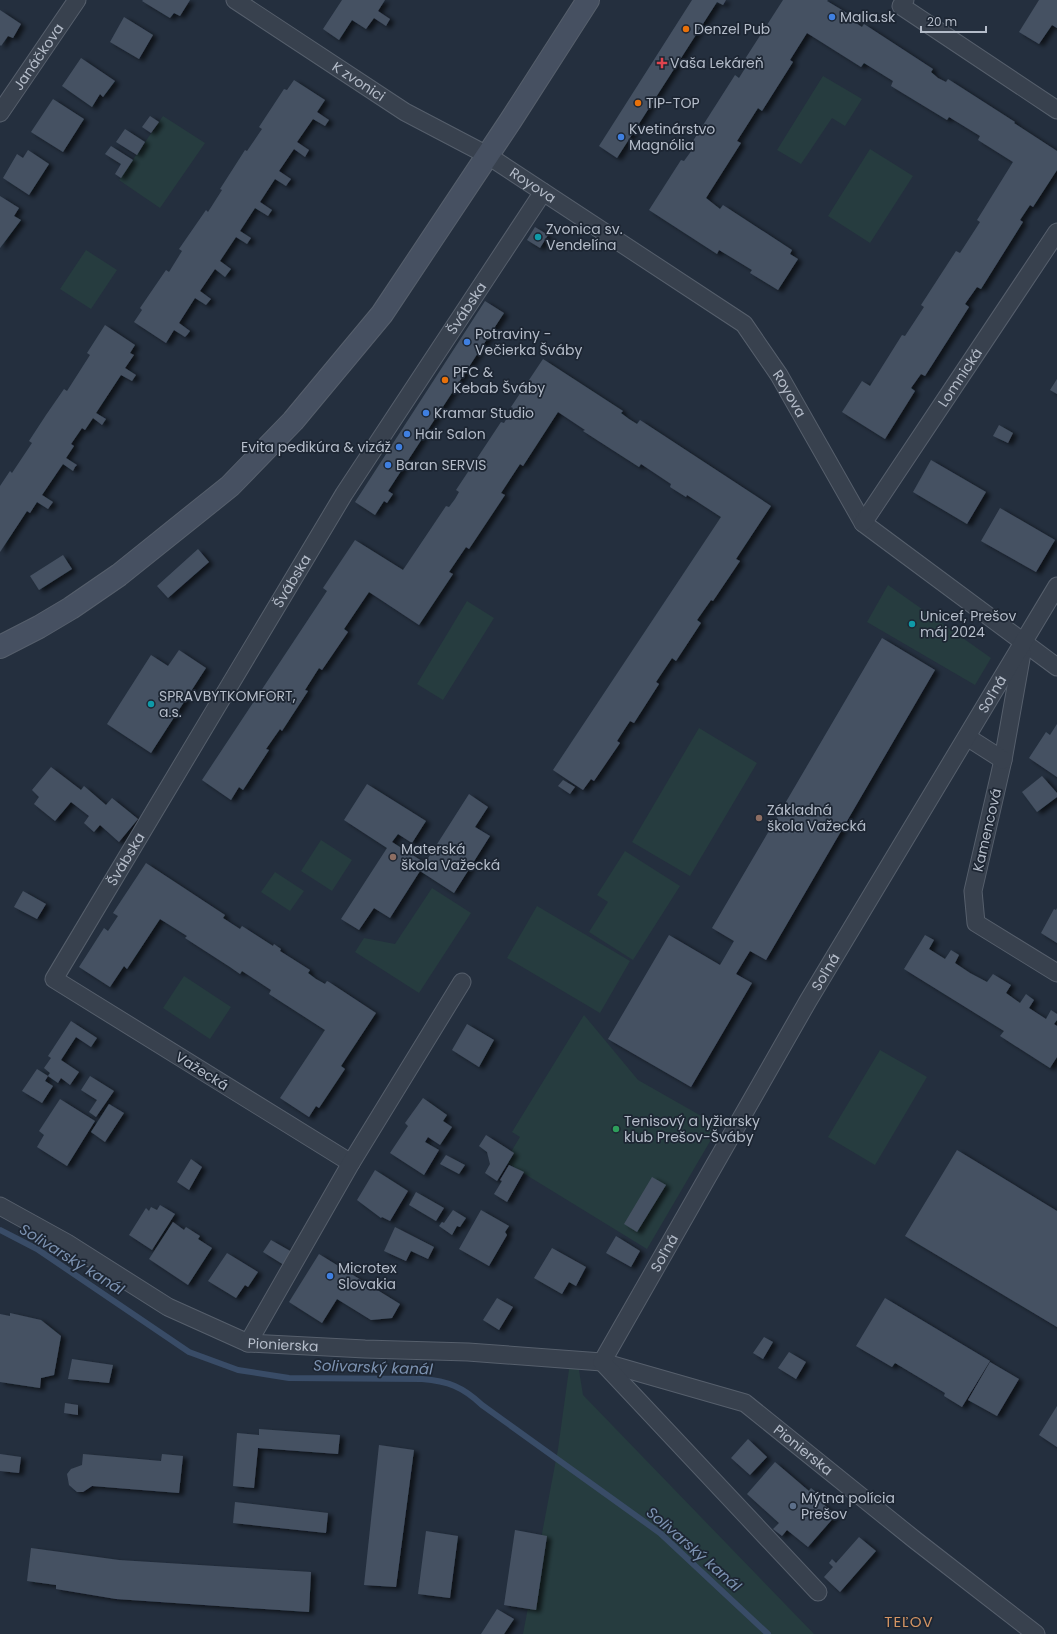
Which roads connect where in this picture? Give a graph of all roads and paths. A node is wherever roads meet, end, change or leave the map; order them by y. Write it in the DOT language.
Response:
graph roads {
  1 [pos="77,0"];
  2 [pos="235,0"];
  3 [pos="588,0"];
  4 [pos="899,2"];
  5 [pos="1057,110"];
  6 [pos="0,113"];
  7 [pos="487,155"];
  8 [pos="543,192"];
  9 [pos="1057,232"];
  10 [pos="863,523"];
  11 [pos="1057,586"];
  12 [pos="1024,643"];
  13 [pos="0,647"];
  14 [pos="1057,667"];
  15 [pos="967,737"];
  16 [pos="1003,760"];
  17 [pos="1057,973"];
  18 [pos="54,979"];
  19 [pos="462,982"];
  20 [pos="351,1163"];
  21 [pos="0,1206"];
  22 [pos="248,1343"];
  23 [pos="602,1362"];
  24 [pos="818,1592"];
  25 [pos="1036,1634"];
  1 -- 6 [label="street, Janáčkova"];
  2 -- 7 [label="street, K zvonici"];
  3 -- 7 [label="street"];
  4 -- 5 [label="street"];
  7 -- 8 [label="street, Royova"];
  7 -- 13 [label="street"];
  8 -- 10 [label="street, Royova"];
  8 -- 18 [label="street, Švábska"];
  9 -- 10 [label="street, Lomnická"];
  10 -- 12 [label="street, Royova"];
  11 -- 12 [label="street, Soľná"];
  12 -- 14 [label="street, Royova"];
  12 -- 15 [label="street, Soľná"];
  12 -- 16 [label="street, Kamencová"];
  15 -- 16 [label="street"];
  15 -- 23 [label="street, Soľná"];
  16 -- 17 [label="street, Kamencová"];
  18 -- 20 [label="street, Važecká"];
  19 -- 20 [label="street"];
  20 -- 22 [label="street"];
  21 -- 22 [label="street, Pionierska"];
  22 -- 23 [label="street, Pionierska"];
  23 -- 24 [label="street"];
  23 -- 25 [label="street, Pionierska"];
}
